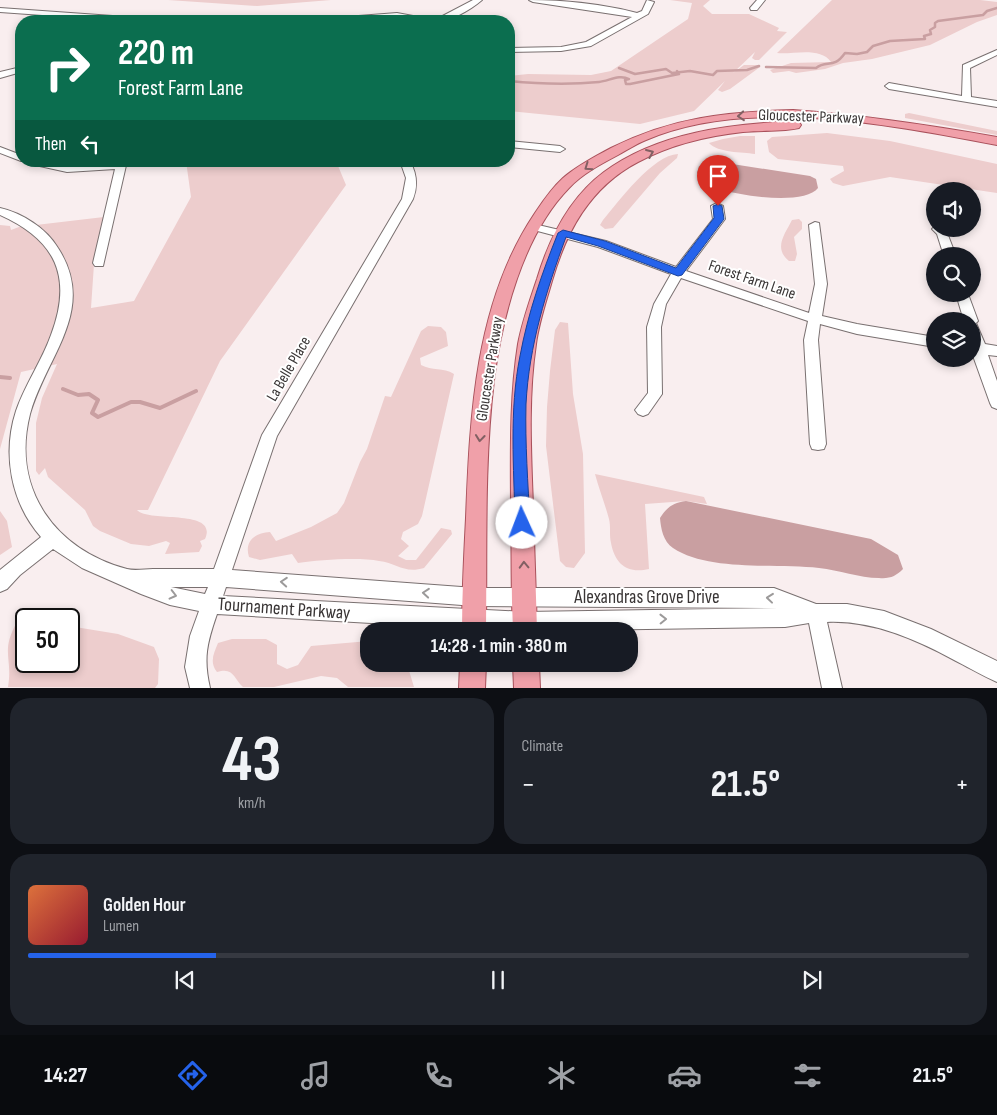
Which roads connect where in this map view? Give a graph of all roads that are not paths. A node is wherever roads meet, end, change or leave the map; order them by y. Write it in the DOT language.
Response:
graph roads {
  1 [pos="478,0"];
  2 [pos="533,0"];
  3 [pos="761,0"];
  4 [pos="650,2"];
  5 [pos="754,8"];
  6 [pos="0,10"];
  7 [pos="56,15"];
  8 [pos="452,15"];
  9 [pos="638,16"];
  10 [pos="515,50"];
  11 [pos="997,52"];
  12 [pos="15,71"];
  13 [pos="0,75"];
  14 [pos="888,86"];
  15 [pos="967,99"];
  16 [pos="997,104"];
  17 [pos="997,141"];
  18 [pos="515,145"];
  19 [pos="560,149"];
  20 [pos="0,150"];
  21 [pos="997,153"];
  22 [pos="15,156"];
  23 [pos="54,167"];
  24 [pos="85,167"];
  25 [pos="120,167"];
  26 [pos="407,167"];
  27 [pos="718,206"];
  28 [pos="0,211"];
  29 [pos="815,225"];
  30 [pos="534,226"];
  31 [pos="563,233"];
  32 [pos="99,264"];
  33 [pos="678,272"];
  34 [pos="815,319"];
  35 [pos="926,341"];
  36 [pos="981,349"];
  37 [pos="997,352"];
  38 [pos="981,361"];
  39 [pos="997,403"];
  40 [pos="643,410"];
  41 [pos="818,444"];
  42 [pos="53,538"];
  43 [pos="128,578"];
  44 [pos="220,578"];
  45 [pos="0,582"];
  46 [pos="475,597"];
  47 [pos="525,598"];
  48 [pos="210,604"];
  49 [pos="816,613"];
  50 [pos="426,622"];
  51 [pos="474,622"];
  52 [pos="525,622"];
  53 [pos="638,623"];
  54 [pos="473,672"];
  55 [pos="526,672"];
  56 [pos="997,672"];
  57 [pos="200,688"];
  58 [pos="472,688"];
  59 [pos="527,688"];
  60 [pos="832,688"];
  1 -- 8 [label="street"];
  2 -- 9 [label="street"];
  3 -- 5 [label="street"];
  4 -- 9 [label="street"];
  6 -- 7 [label="street"];
  9 -- 10 [label="street"];
  11 -- 15 [label="street"];
  12 -- 13 [label="street"];
  14 -- 15 [label="street"];
  15 -- 16 [label="street"];
  17 -- 30 [label="main road, Gloucester Parkway, one-way"];
  18 -- 19 [label="street"];
  20 -- 22 [label="street"];
  31 -- 21 [label="main road, Gloucester Parkway, one-way"];
  23 -- 24 [label="street"];
  25 -- 32 [label="street"];
  26 -- 44 [label="street, La Belle Place"];
  27 -- 33 [label="street"];
  28 -- 42 [label="street, Tournament Parkway"];
  29 -- 34 [label="street"];
  30 -- 31 [label="street, Forest Farm Lane"];
  30 -- 46 [label="main road, Gloucester Parkway, one-way"];
  31 -- 33 [label="street, Forest Farm Lane"];
  47 -- 31 [label="main road, Gloucester Parkway, one-way"];
  33 -- 34 [label="street, Forest Farm Lane"];
  33 -- 40 [label="street"];
  34 -- 35 [label="street, Forest Farm Lane"];
  34 -- 41 [label="street"];
  36 -- 37 [label="street"];
  38 -- 39 [label="street"];
  42 -- 43 [label="street, Tournament Parkway"];
  42 -- 45 [label="street"];
  43 -- 44 [label="street, Tournament Parkway"];
  43 -- 48 [label="street, Tournament Parkway, one-way"];
  46 -- 44 [label="street, Tournament Parkway, one-way"];
  44 -- 48 [label="street, La Belle Place"];
  46 -- 47 [label="street, Alexandras Grove Drive"];
  46 -- 51 [label="main road, Gloucester Parkway"];
  49 -- 47 [label="street, Alexandras Grove Drive, one-way"];
  47 -- 52 [label="main road, Gloucester Parkway"];
  48 -- 50 [label="street, Tournament Parkway"];
  48 -- 57 [label="street, La Belle Place"];
  53 -- 49 [label="street, Alexandras Grove Drive, one-way"];
  49 -- 56 [label="street, Alexandras Grove Drive"];
  49 -- 60 [label="street"];
  54 -- 58 [label="main road"];
  55 -- 59 [label="main road"];
}
